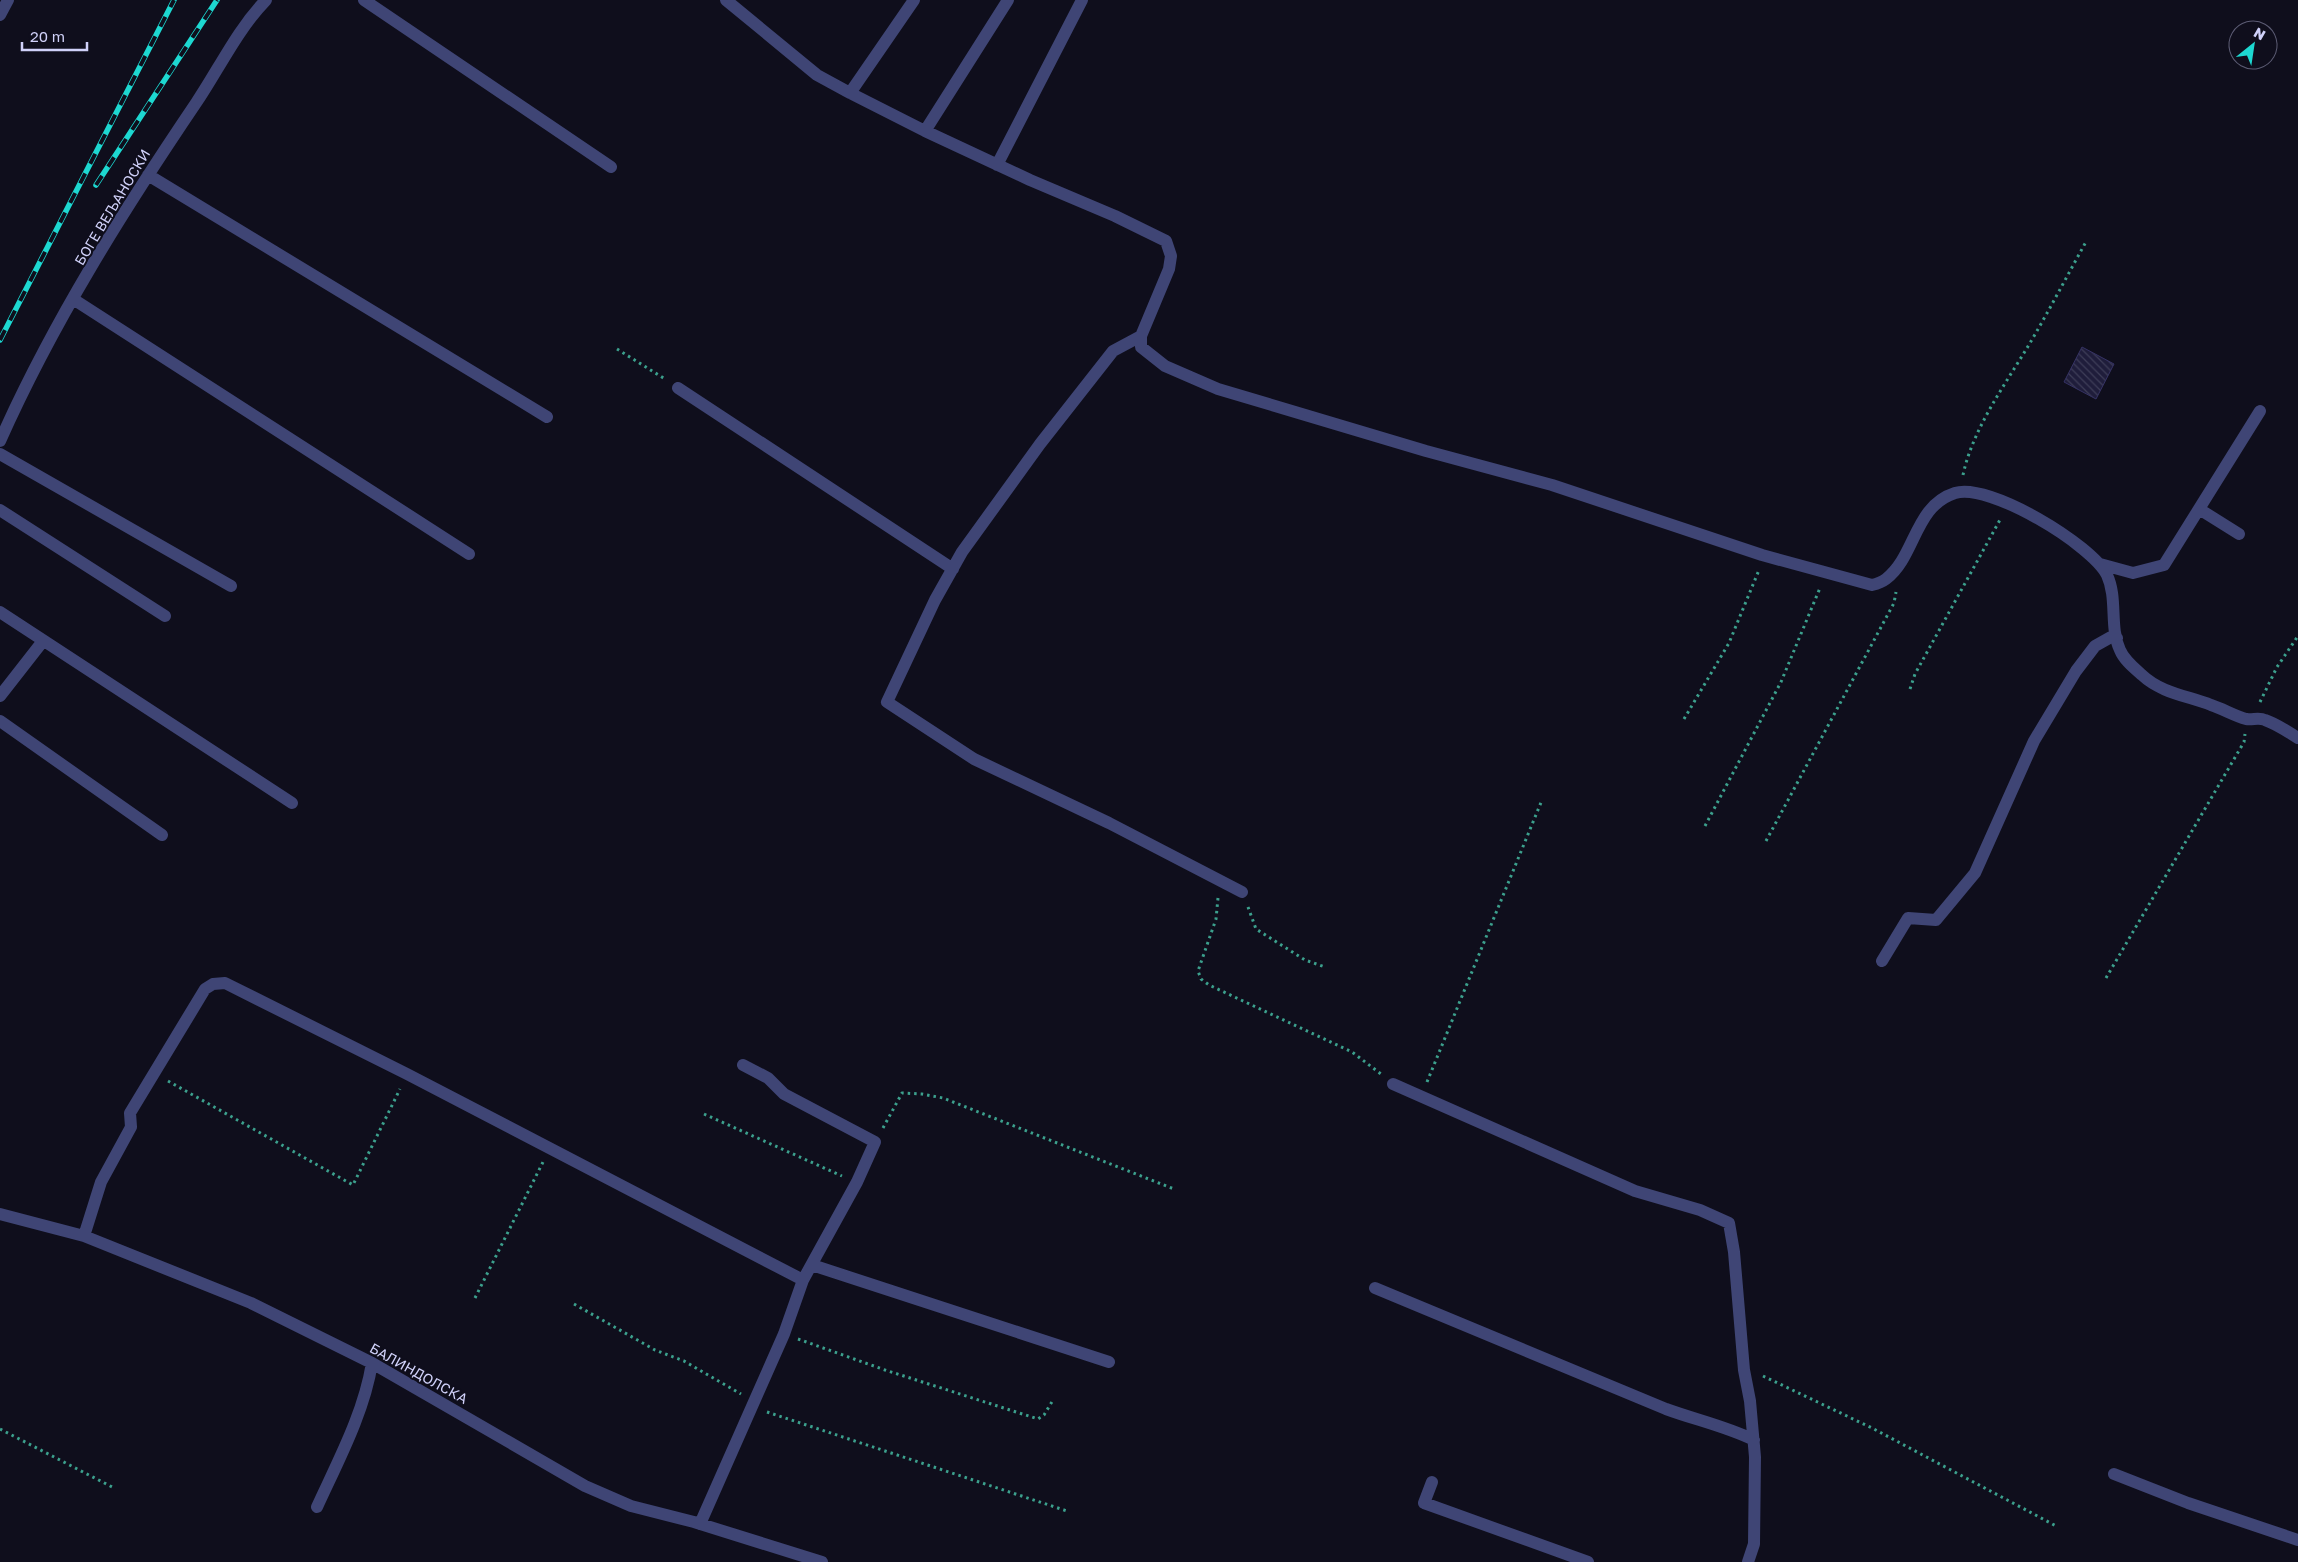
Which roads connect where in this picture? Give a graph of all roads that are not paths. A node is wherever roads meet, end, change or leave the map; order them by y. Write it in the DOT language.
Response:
graph roads {
  1 [pos="8,0"];
  2 [pos="266,0"];
  3 [pos="364,0"];
  4 [pos="726,0"];
  5 [pos="914,0"];
  6 [pos="1008,0"];
  7 [pos="1082,0"];
  8 [pos="0,15"];
  9 [pos="850,93"];
  10 [pos="925,131"];
  11 [pos="997,165"];
  12 [pos="611,167"];
  13 [pos="148,175"];
  14 [pos="74,299"];
  15 [pos="1141,336"];
  16 [pos="678,388"];
  17 [pos="2260,411"];
  18 [pos="547,417"];
  19 [pos="0,440"];
  20 [pos="0,454"];
  21 [pos="0,510"];
  22 [pos="2199,510"];
  23 [pos="2239,534"];
  24 [pos="469,554"];
  25 [pos="2100,564"];
  26 [pos="952,569"];
  27 [pos="231,586"];
  28 [pos="0,612"];
  29 [pos="165,616"];
  30 [pos="2117,638"];
  31 [pos="43,641"];
  32 [pos="0,696"];
  33 [pos="0,721"];
  34 [pos="2298,738"];
  35 [pos="292,803"];
  36 [pos="162,835"];
  37 [pos="1242,892"];
  38 [pos="1882,961"];
  39 [pos="743,1065"];
  40 [pos="1393,1084"];
  41 [pos="0,1214"];
  42 [pos="84,1236"];
  43 [pos="812,1265"];
  44 [pos="803,1280"];
  45 [pos="1375,1288"];
  46 [pos="1109,1362"];
  47 [pos="372,1363"];
  48 [pos="1754,1440"];
  49 [pos="2114,1474"];
  50 [pos="1432,1482"];
  51 [pos="317,1507"];
  52 [pos="700,1524"];
  53 [pos="2298,1540"];
  54 [pos="822,1562"];
  55 [pos="1588,1562"];
  56 [pos="1748,1562"];
  1 -- 8 [label="street"];
  2 -- 13 [label="street, БОГЕ ВЕЉАНОСКИ"];
  3 -- 12 [label="street"];
  4 -- 9 [label="street"];
  5 -- 9 [label="street"];
  6 -- 10 [label="street"];
  7 -- 11 [label="street"];
  9 -- 10 [label="street"];
  10 -- 11 [label="street"];
  11 -- 15 [label="street"];
  13 -- 14 [label="street, БОГЕ ВЕЉАНОСКИ"];
  13 -- 18 [label="street"];
  14 -- 19 [label="street, БОГЕ ВЕЉАНОСКИ"];
  14 -- 24 [label="street"];
  15 -- 25 [label="street"];
  15 -- 26 [label="street"];
  16 -- 26 [label="street"];
  17 -- 22 [label="street"];
  20 -- 27 [label="street"];
  21 -- 29 [label="street"];
  22 -- 23 [label="street"];
  22 -- 25 [label="street"];
  25 -- 30 [label="street"];
  26 -- 37 [label="street"];
  28 -- 31 [label="street"];
  30 -- 34 [label="street"];
  30 -- 38 [label="street"];
  31 -- 32 [label="street"];
  31 -- 35 [label="street"];
  33 -- 36 [label="street"];
  39 -- 43 [label="street"];
  40 -- 48 [label="street"];
  41 -- 42 [label="street, БАЛИНДОЛСКА"];
  42 -- 44 [label="street"];
  42 -- 47 [label="street, БАЛИНДОЛСКА"];
  43 -- 44 [label="street"];
  43 -- 46 [label="street"];
  44 -- 52 [label="street"];
  45 -- 48 [label="street"];
  47 -- 51 [label="street"];
  47 -- 52 [label="street, БАЛИНДОЛСКА"];
  48 -- 56 [label="street"];
  49 -- 53 [label="street"];
  50 -- 55 [label="street"];
  52 -- 54 [label="street, БАЛИНДОЛСКА"];
}
